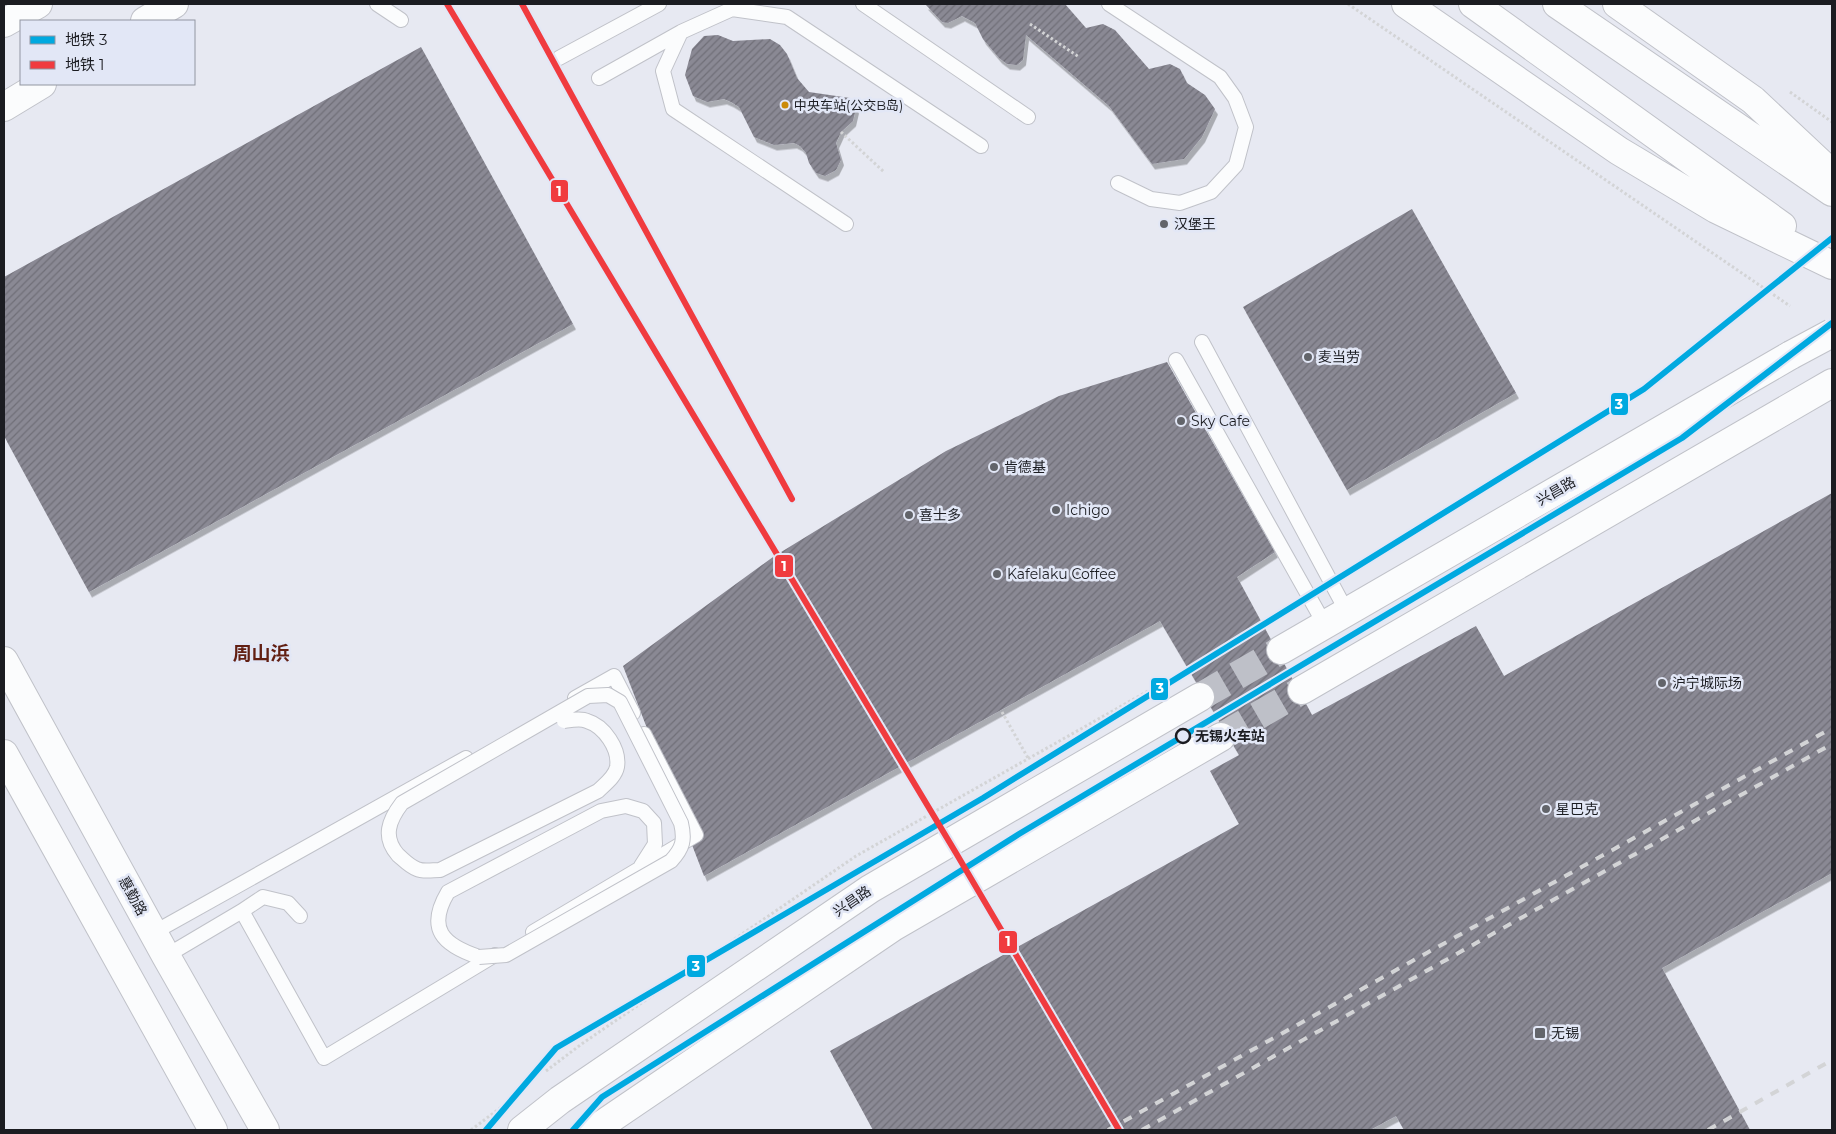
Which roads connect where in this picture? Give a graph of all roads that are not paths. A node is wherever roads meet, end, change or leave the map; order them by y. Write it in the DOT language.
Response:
graph roads {
  1 [pos="38,4"];
  2 [pos="174,4"];
  3 [pos="377,4"];
  4 [pos="659,4"];
  5 [pos="863,4"];
  6 [pos="1109,4"];
  7 [pos="1406,4"];
  8 [pos="1473,4"];
  9 [pos="1557,4"];
  10 [pos="1616,4"];
  11 [pos="147,20"];
  12 [pos="401,20"];
  13 [pos="4,24"];
  14 [pos="681,32"];
  15 [pos="559,58"];
  16 [pos="600,78"];
  17 [pos="40,85"];
  18 [pos="4,107"];
  19 [pos="1028,117"];
  20 [pos="981,146"];
  21 [pos="1832,174"];
  22 [pos="1118,184"];
  23 [pos="1832,192"];
  24 [pos="846,224"];
  25 [pos="1832,264"];
  26 [pos="1832,333"];
  27 [pos="1202,342"];
  28 [pos="1176,360"];
  29 [pos="1823,388"];
  30 [pos="1336,618"];
  31 [pos="1281,650"];
  32 [pos="4,661"];
  33 [pos="1302,690"];
  34 [pos="1200,698"];
  35 [pos="532,722"];
  36 [pos="1221,737"];
  37 [pos="4,754"];
  38 [pos="639,868"];
  39 [pos="242,910"];
  40 [pos="300,916"];
  41 [pos="159,945"];
  42 [pos="213,1130"];
  43 [pos="265,1130"];
  44 [pos="522,1130"];
  45 [pos="594,1130"];
  1 -- 13 [label="main road"];
  2 -- 11 [label="main road"];
  3 -- 12 [label="lane"];
  4 -- 15 [label="lane"];
  5 -- 19 [label="lane"];
  6 -- 22 [label="lane"];
  7 -- 25 [label="main road"];
  8 -- 25 [label="main road"];
  9 -- 23 [label="main road"];
  10 -- 21 [label="main road"];
  14 -- 16 [label="lane"];
  14 -- 20 [label="lane"];
  14 -- 24 [label="lane"];
  17 -- 18 [label="main road"];
  26 -- 30 [label="main road, 兴昌路, bridge"];
  27 -- 30 [label="lane"];
  28 -- 30 [label="lane"];
  29 -- 33 [label="main road"];
  30 -- 31 [label="main road, 兴昌路"];
  32 -- 41 [label="main road, 惠勤路"];
  34 -- 44 [label="main road, 兴昌路"];
  35 -- 38 [label="lane"];
  35 -- 38 [label="lane, bridge"];
  35 -- 41 [label="lane"];
  36 -- 45 [label="main road"];
  37 -- 42 [label="main road"];
  38 -- 39 [label="lane"];
  39 -- 40 [label="lane"];
  39 -- 41 [label="lane"];
  41 -- 43 [label="main road, 惠勤路"];
}
